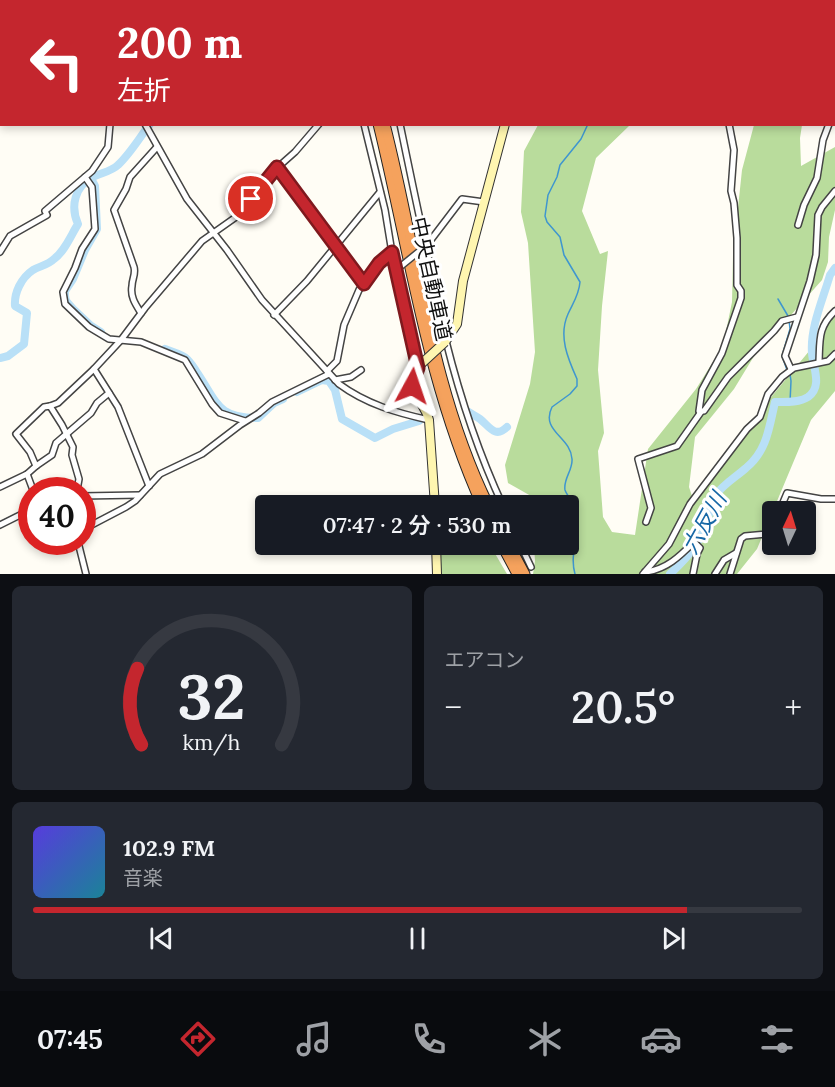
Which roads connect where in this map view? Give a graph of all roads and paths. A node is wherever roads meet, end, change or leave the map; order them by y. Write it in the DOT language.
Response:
graph roads {
  1 [pos="110,126"];
  2 [pos="146,126"];
  3 [pos="317,126"];
  4 [pos="364,126"];
  5 [pos="378,126"];
  6 [pos="385,126"];
  7 [pos="400,126"];
  8 [pos="504,126"];
  9 [pos="729,126"];
  10 [pos="828,126"];
  11 [pos="157,147"];
  12 [pos="277,167"];
  13 [pos="87,176"];
  14 [pos="835,191"];
  15 [pos="380,192"];
  16 [pos="484,202"];
  17 [pos="798,225"];
  18 [pos="213,233"];
  19 [pos="427,245"];
  20 [pos="336,246"];
  21 [pos="0,252"];
  22 [pos="392,252"];
  23 [pos="396,271"];
  24 [pos="364,284"];
  25 [pos="835,311"];
  26 [pos="141,314"];
  27 [pos="274,315"];
  28 [pos="791,318"];
  29 [pos="121,340"];
  30 [pos="446,340"];
  31 [pos="835,354"];
  32 [pos="816,363"];
  33 [pos="419,366"];
  34 [pos="94,369"];
  35 [pos="362,370"];
  36 [pos="790,370"];
  37 [pos="328,372"];
  38 [pos="335,380"];
  39 [pos="109,393"];
  40 [pos="50,406"];
  41 [pos="701,412"];
  42 [pos="249,419"];
  43 [pos="429,420"];
  44 [pos="66,434"];
  45 [pos="36,466"];
  46 [pos="27,474"];
  47 [pos="28,477"];
  48 [pos="78,477"];
  49 [pos="149,486"];
  50 [pos="0,487"];
  51 [pos="140,495"];
  52 [pos="434,495"];
  53 [pos="478,495"];
  54 [pos="484,495"];
  55 [pos="498,495"];
  56 [pos="96,496"];
  57 [pos="835,499"];
  58 [pos="784,501"];
  59 [pos="18,516"];
  60 [pos="646,522"];
  61 [pos="96,523"];
  62 [pos="0,525"];
  63 [pos="762,534"];
  64 [pos="736,553"];
  65 [pos="81,555"];
  66 [pos="436,555"];
  67 [pos="507,555"];
  68 [pos="517,555"];
  69 [pos="523,555"];
  70 [pos="528,570"];
  71 [pos="644,573"];
  72 [pos="86,574"];
  73 [pos="437,574"];
  74 [pos="517,574"];
  75 [pos="693,574"];
  76 [pos="715,574"];
  77 [pos="730,574"];
  1 -- 13 [label="street"];
  2 -- 11 [label="street"];
  3 -- 12 [label="street"];
  4 -- 15 [label="street"];
  5 -- 53 [label="highway, 中央自動車道"];
  6 -- 54 [label="highway, 中央自動車道"];
  7 -- 19 [label="street"];
  8 -- 16 [label="street"];
  9 -- 41 [label="street"];
  10 -- 17 [label="street"];
  11 -- 18 [label="street"];
  11 -- 26 [label="street"];
  12 -- 18 [label="street"];
  12 -- 20 [label="street"];
  13 -- 21 [label="street"];
  13 -- 29 [label="street"];
  14 -- 28 [label="street"];
  15 -- 20 [label="street"];
  15 -- 22 [label="street"];
  16 -- 19 [label="street"];
  16 -- 30 [label="street"];
  18 -- 26 [label="street"];
  18 -- 27 [label="street"];
  19 -- 23 [label="street, bridge"];
  19 -- 30 [label="street"];
  20 -- 24 [label="street"];
  20 -- 27 [label="street"];
  22 -- 23 [label="street"];
  22 -- 24 [label="street"];
  23 -- 33 [label="street"];
  24 -- 37 [label="street"];
  25 -- 32 [label="street"];
  26 -- 29 [label="street"];
  27 -- 37 [label="street"];
  28 -- 36 [label="street"];
  28 -- 41 [label="street"];
  29 -- 34 [label="street"];
  29 -- 42 [label="street"];
  30 -- 33 [label="street, bridge"];
  30 -- 55 [label="street"];
  31 -- 32 [label="street"];
  32 -- 36 [label="street"];
  33 -- 43 [label="street"];
  34 -- 39 [label="street"];
  34 -- 40 [label="street"];
  35 -- 38 [label="street"];
  36 -- 71 [label="street"];
  37 -- 38 [label="street"];
  37 -- 42 [label="street"];
  38 -- 43 [label="street"];
  39 -- 44 [label="street"];
  39 -- 49 [label="street"];
  40 -- 44 [label="street"];
  40 -- 45 [label="street"];
  41 -- 60 [label="street"];
  42 -- 49 [label="street"];
  43 -- 52 [label="street"];
  44 -- 45 [label="street"];
  44 -- 48 [label="street"];
  45 -- 46 [label="street"];
  46 -- 47 [label="street"];
  46 -- 50 [label="street"];
  49 -- 51 [label="street"];
  51 -- 56 [label="street"];
  51 -- 61 [label="street"];
  57 -- 58 [label="street"];
  59 -- 62 [label="street"];
  63 -- 64 [label="street"];
  64 -- 76 [label="street"];
  64 -- 77 [label="street"];
  65 -- 72 [label="street"];
  66 -- 73 [label="street"];
  67 -- 74 [label="highway"];
  68 -- 70 [label="highway"];
  69 -- 70 [label="street"];
  71 -- 75 [label="street"];
}
